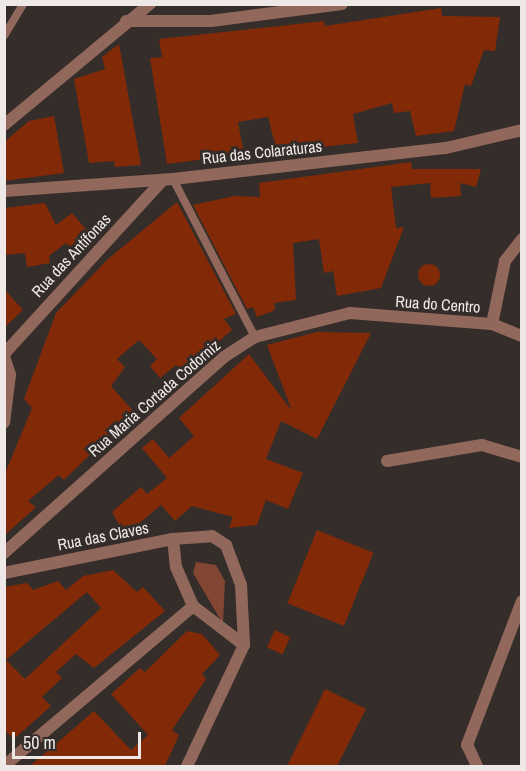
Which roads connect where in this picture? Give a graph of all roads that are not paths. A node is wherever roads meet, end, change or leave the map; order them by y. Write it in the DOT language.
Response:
graph roads {
  1 [pos="23,4"];
  2 [pos="150,4"];
  3 [pos="342,4"];
  4 [pos="126,21"];
  5 [pos="4,36"];
  6 [pos="4,124"];
  7 [pos="522,130"];
  8 [pos="168,179"];
  9 [pos="4,191"];
  10 [pos="522,239"];
  11 [pos="350,313"];
  12 [pos="492,324"];
  13 [pos="522,336"];
  14 [pos="255,337"];
  15 [pos="4,355"];
  16 [pos="4,423"];
  17 [pos="522,458"];
  18 [pos="387,461"];
  19 [pos="173,539"];
  20 [pos="4,553"];
  21 [pos="4,573"];
  22 [pos="522,601"];
  23 [pos="193,606"];
  24 [pos="244,645"];
  25 [pos="4,766"];
  26 [pos="187,766"];
  27 [pos="477,766"];
  1 -- 5 [label="lane"];
  2 -- 4 [label="street"];
  3 -- 4 [label="street"];
  4 -- 6 [label="street"];
  7 -- 8 [label="street, Rua das Colaraturas"];
  8 -- 9 [label="street, Rua das Colaraturas"];
  8 -- 14 [label="lane"];
  8 -- 15 [label="street, Rua das Antífonas"];
  10 -- 12 [label="street"];
  11 -- 12 [label="street, Rua do Centro"];
  11 -- 14 [label="street, Rua Maria Cortada Codorniz"];
  12 -- 13 [label="street, Rua do Centro"];
  14 -- 20 [label="street, Rua Maria Cortada Codorniz"];
  15 -- 16 [label="street"];
  17 -- 18 [label="street"];
  19 -- 21 [label="street, Rua das Claves"];
  19 -- 23 [label="street, Rua das Claves"];
  19 -- 24 [label="street"];
  22 -- 27 [label="street"];
  23 -- 24 [label="street"];
  23 -- 25 [label="street"];
  24 -- 26 [label="street"];
}
